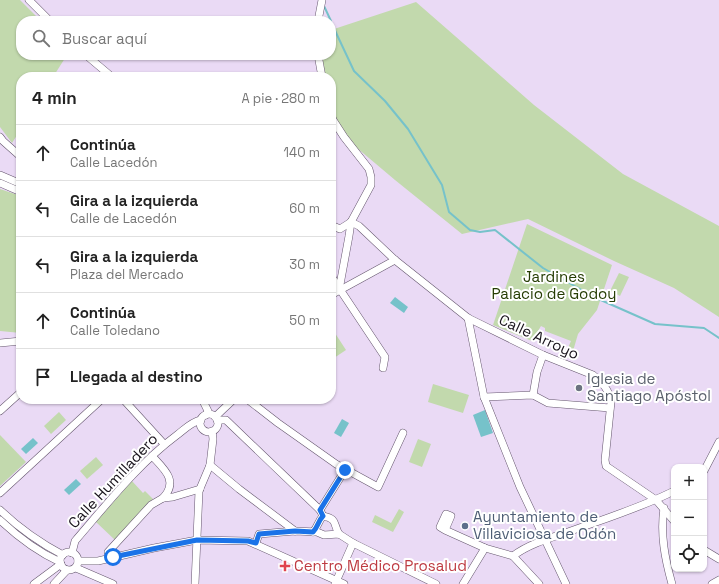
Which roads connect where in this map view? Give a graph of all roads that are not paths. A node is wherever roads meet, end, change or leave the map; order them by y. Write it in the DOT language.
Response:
graph roads {
  1 [pos="29,0"];
  2 [pos="322,0"];
  3 [pos="45,16"];
  4 [pos="319,16"];
  5 [pos="92,60"];
  6 [pos="319,60"];
  7 [pos="106,72"];
  8 [pos="321,72"];
  9 [pos="336,125"];
  10 [pos="0,137"];
  11 [pos="16,153"];
  12 [pos="0,175"];
  13 [pos="16,182"];
  14 [pos="0,183"];
  15 [pos="16,190"];
  16 [pos="350,222"];
  17 [pos="336,227"];
  18 [pos="340,229"];
  19 [pos="349,240"];
  20 [pos="395,260"];
  21 [pos="336,285"];
  22 [pos="339,290"];
  23 [pos="336,292"];
  24 [pos="468,318"];
  25 [pos="0,340"];
  26 [pos="16,341"];
  27 [pos="16,341"];
  28 [pos="0,343"];
  29 [pos="543,355"];
  30 [pos="383,368"];
  31 [pos="533,395"];
  32 [pos="16,397"];
  33 [pos="484,397"];
  34 [pos="97,404"];
  35 [pos="128,404"];
  36 [pos="204,404"];
  37 [pos="229,404"];
  38 [pos="253,404"];
  39 [pos="610,408"];
  40 [pos="0,411"];
  41 [pos="206,415"];
  42 [pos="216,418"];
  43 [pos="201,420"];
  44 [pos="212,431"];
  45 [pos="402,433"];
  46 [pos="719,442"];
  47 [pos="164,444"];
  48 [pos="152,456"];
  49 [pos="210,465"];
  50 [pos="707,465"];
  51 [pos="345,470"];
  52 [pos="200,489"];
  53 [pos="671,492"];
  54 [pos="0,493"];
  55 [pos="163,498"];
  56 [pos="656,500"];
  57 [pos="664,508"];
  58 [pos="0,510"];
  59 [pos="321,513"];
  60 [pos="671,517"];
  61 [pos="0,520"];
  62 [pos="445,530"];
  63 [pos="295,531"];
  64 [pos="315,532"];
  65 [pos="339,534"];
  66 [pos="197,540"];
  67 [pos="544,540"];
  68 [pos="256,543"];
  69 [pos="353,543"];
  70 [pos="485,548"];
  71 [pos="707,552"];
  72 [pos="72,553"];
  73 [pos="63,555"];
  74 [pos="513,556"];
  75 [pos="113,557"];
  76 [pos="719,558"];
  77 [pos="98,561"];
  78 [pos="60,563"];
  79 [pos="78,564"];
  80 [pos="67,570"];
  81 [pos="95,572"];
  82 [pos="103,578"];
  83 [pos="719,580"];
  84 [pos="336,582"];
  85 [pos="34,584"];
  86 [pos="54,584"];
  87 [pos="114,584"];
  88 [pos="195,584"];
  89 [pos="344,584"];
  90 [pos="436,584"];
  91 [pos="463,584"];
  92 [pos="539,584"];
  93 [pos="566,584"];
  94 [pos="672,584"];
  95 [pos="712,584"];
  1 -- 3 [label="street"];
  2 -- 4 [label="street"];
  5 -- 7 [label="street"];
  6 -- 8 [label="street"];
  9 -- 16 [label="street"];
  10 -- 11 [label="street"];
  12 -- 13 [label="street"];
  14 -- 15 [label="street"];
  16 -- 18 [label="street"];
  16 -- 19 [label="street"];
  16 -- 20 [label="street, Calle Arroyo"];
  17 -- 18 [label="street"];
  18 -- 19 [label="street"];
  19 -- 22 [label="street"];
  20 -- 22 [label="street"];
  20 -- 24 [label="street, Calle Arroyo"];
  21 -- 22 [label="street"];
  22 -- 23 [label="street"];
  22 -- 30 [label="street"];
  24 -- 29 [label="street, Calle Arroyo"];
  24 -- 33 [label="street"];
  25 -- 26 [label="street"];
  27 -- 28 [label="street"];
  29 -- 31 [label="street"];
  29 -- 39 [label="street, Calle Arroyo"];
  31 -- 33 [label="street"];
  31 -- 39 [label="street"];
  32 -- 40 [label="street"];
  33 -- 67 [label="street"];
  34 -- 54 [label="street"];
  35 -- 47 [label="street"];
  36 -- 41 [label="street"];
  37 -- 42 [label="street"];
  38 -- 51 [label="street"];
  39 -- 56 [label="street, Calle Arroyo"];
  41 -- 42 [label="street"];
  41 -- 43 [label="street"];
  42 -- 44 [label="street"];
  42 -- 59 [label="street"];
  43 -- 44 [label="street"];
  43 -- 47 [label="street, Calle Humilladero"];
  44 -- 49 [label="street"];
  45 -- 51 [label="street"];
  46 -- 50 [label="street"];
  47 -- 48 [label="street, Calle Humilladero"];
  48 -- 55 [label="street"];
  48 -- 72 [label="street, Calle Humilladero"];
  49 -- 52 [label="street"];
  49 -- 63 [label="street"];
  51 -- 59 [label="street"];
  52 -- 55 [label="street"];
  52 -- 66 [label="street"];
  53 -- 56 [label="street"];
  55 -- 75 [label="street"];
  56 -- 57 [label="street"];
  56 -- 67 [label="street"];
  57 -- 60 [label="street"];
  57 -- 94 [label="street"];
  58 -- 73 [label="street"];
  59 -- 64 [label="street"];
  59 -- 65 [label="street"];
  61 -- 78 [label="street"];
  62 -- 70 [label="street"];
  63 -- 64 [label="street"];
  63 -- 68 [label="street"];
  64 -- 65 [label="street"];
  65 -- 69 [label="street"];
  66 -- 68 [label="street"];
  66 -- 75 [label="street"];
  66 -- 88 [label="street"];
  67 -- 74 [label="street"];
  67 -- 93 [label="street"];
  68 -- 84 [label="street"];
  69 -- 84 [label="street"];
  69 -- 90 [label="street"];
  70 -- 74 [label="street"];
  70 -- 91 [label="street"];
  71 -- 76 [label="street"];
  72 -- 73 [label="street"];
  72 -- 79 [label="street"];
  73 -- 78 [label="street"];
  74 -- 92 [label="street"];
  75 -- 77 [label="street"];
  77 -- 79 [label="street"];
  77 -- 81 [label="street"];
  78 -- 80 [label="street"];
  78 -- 85 [label="street"];
  79 -- 80 [label="street"];
  79 -- 81 [label="street"];
  79 -- 82 [label="street"];
  80 -- 86 [label="street"];
  81 -- 82 [label="street"];
  82 -- 87 [label="street"];
  83 -- 95 [label="street"];
  84 -- 89 [label="street"];
}
